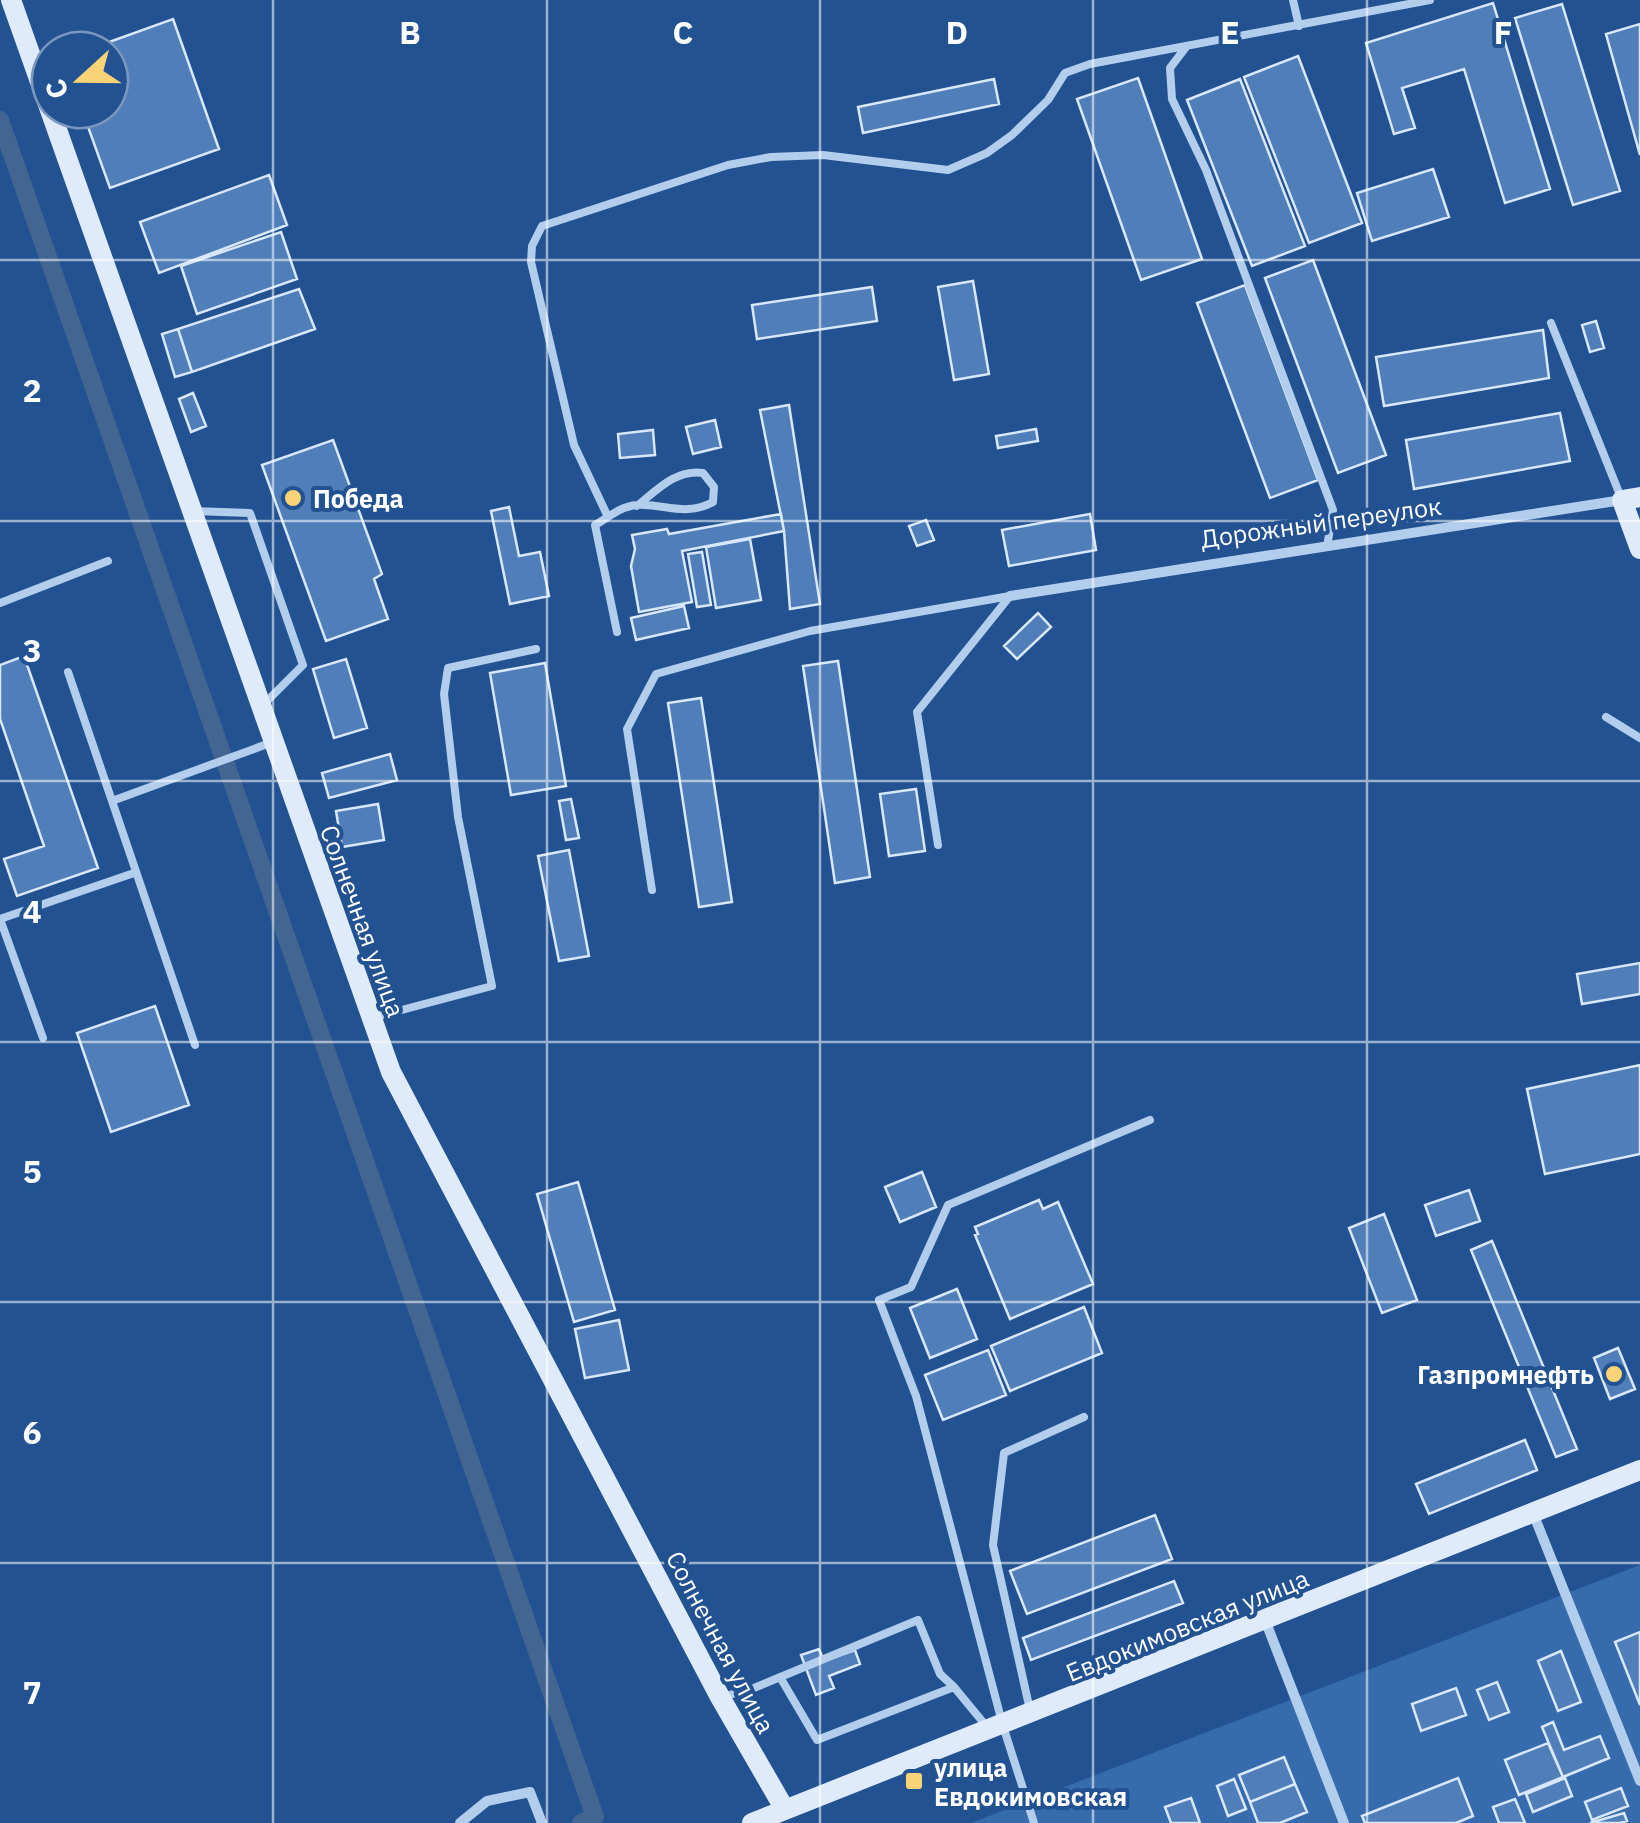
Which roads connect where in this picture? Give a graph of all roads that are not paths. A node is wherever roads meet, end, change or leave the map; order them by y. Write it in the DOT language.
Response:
graph roads {
  1 [pos="11,0"];
  2 [pos="1293,0"];
  3 [pos="1430,0"];
  4 [pos="1386,5"];
  5 [pos="1298,26"];
  6 [pos="1186,46"];
  7 [pos="1551,323"];
  8 [pos="1631,499"];
  9 [pos="637,506"];
  10 [pos="190,510"];
  11 [pos="608,518"];
  12 [pos="1327,548"];
  13 [pos="1640,549"];
  14 [pos="108,561"];
  15 [pos="1010,596"];
  16 [pos="0,603"];
  17 [pos="616,632"];
  18 [pos="536,648"];
  19 [pos="68,672"];
  20 [pos="260,708"];
  21 [pos="1606,717"];
  22 [pos="1640,738"];
  23 [pos="265,745"];
  24 [pos="112,801"];
  25 [pos="938,845"];
  26 [pos="134,872"];
  27 [pos="652,890"];
  28 [pos="371,1018"];
  29 [pos="43,1038"];
  30 [pos="194,1045"];
  31 [pos="1150,1120"];
  32 [pos="1084,1417"];
  33 [pos="1640,1470"];
  34 [pos="1534,1512"];
  35 [pos="1265,1620"];
  36 [pos="780,1677"];
  37 [pos="954,1687"];
  38 [pos="720,1697"];
  39 [pos="1030,1714"];
  40 [pos="997,1728"];
  41 [pos="1640,1781"];
  42 [pos="784,1808"];
  43 [pos="460,1823"];
  44 [pos="542,1823"];
  45 [pos="752,1823"];
  46 [pos="1034,1823"];
  47 [pos="1344,1823"];
  1 -- 10 [label="main road, Солнечная улица"];
  2 -- 5 [label="lane"];
  3 -- 4 [label="lane"];
  4 -- 5 [label="lane"];
  5 -- 6 [label="lane"];
  6 -- 11 [label="lane"];
  6 -- 12 [label="lane"];
  7 -- 8 [label="lane"];
  8 -- 12 [label="street, Дорожный переулок"];
  8 -- 13 [label="main road"];
  9 -- 9 [label="lane"];
  9 -- 11 [label="lane"];
  10 -- 20 [label="main road, Солнечная улица"];
  10 -- 20 [label="lane"];
  11 -- 17 [label="lane"];
  12 -- 15 [label="street, Дорожный переулок"];
  14 -- 16 [label="lane"];
  15 -- 25 [label="lane"];
  15 -- 27 [label="lane"];
  18 -- 28 [label="lane"];
  19 -- 24 [label="lane"];
  20 -- 23 [label="main road, Солнечная улица"];
  21 -- 22 [label="lane"];
  23 -- 24 [label="lane"];
  23 -- 28 [label="main road, Солнечная улица"];
  24 -- 26 [label="lane"];
  26 -- 29 [label="lane"];
  26 -- 30 [label="lane"];
  28 -- 38 [label="main road, Солнечная улица"];
  31 -- 40 [label="lane"];
  32 -- 39 [label="lane"];
  33 -- 34 [label="main road, Евдокимовская улица"];
  34 -- 35 [label="main road, Евдокимовская улица"];
  34 -- 41 [label="street"];
  35 -- 39 [label="main road, Евдокимовская улица"];
  35 -- 47 [label="street"];
  36 -- 37 [label="lane"];
  36 -- 37 [label="lane"];
  36 -- 38 [label="lane"];
  37 -- 40 [label="lane"];
  38 -- 42 [label="main road, Солнечная улица"];
  39 -- 40 [label="main road, Евдокимовская улица"];
  40 -- 42 [label="main road, Евдокимовская улица"];
  40 -- 46 [label="lane"];
  42 -- 45 [label="main road, Евдокимовская улица"];
  43 -- 44 [label="street"];
}
